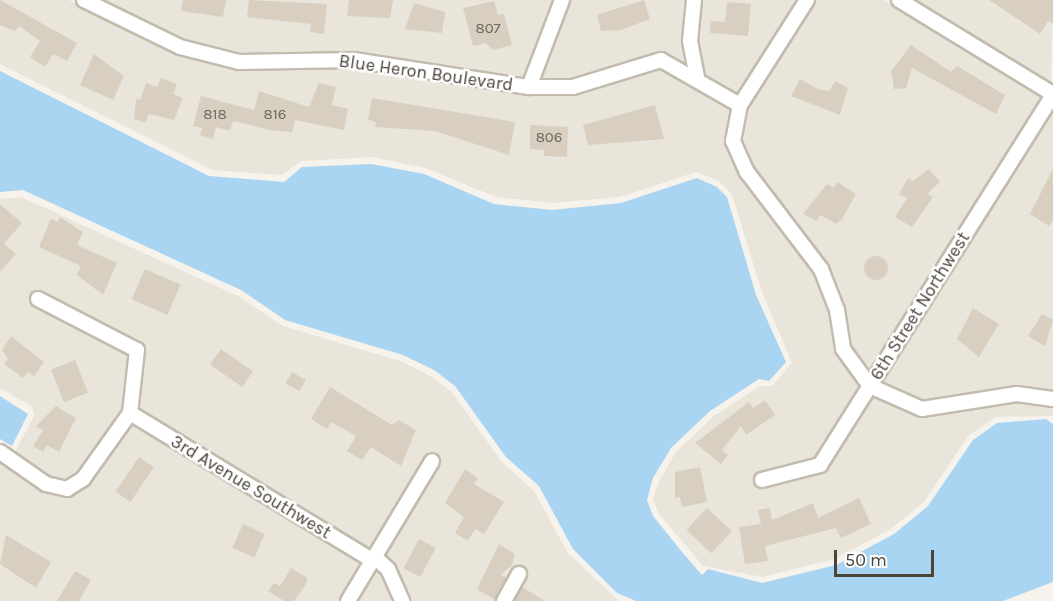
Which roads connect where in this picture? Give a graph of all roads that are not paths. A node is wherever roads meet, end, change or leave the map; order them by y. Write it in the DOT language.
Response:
graph roads {
  1 [pos="84,0"];
  2 [pos="562,0"];
  3 [pos="694,0"];
  4 [pos="807,0"];
  5 [pos="899,0"];
  6 [pos="697,78"];
  7 [pos="529,87"];
  8 [pos="1053,95"];
  9 [pos="740,105"];
  10 [pos="38,299"];
  11 [pos="870,386"];
  12 [pos="1053,399"];
  13 [pos="130,413"];
  14 [pos="0,452"];
  15 [pos="432,461"];
  16 [pos="762,480"];
  17 [pos="374,559"];
  18 [pos="519,574"];
  19 [pos="348,601"];
  20 [pos="402,601"];
  21 [pos="504,601"];
  1 -- 7 [label="street, Blue Heron Boulevard"];
  2 -- 7 [label="street, Blue Heron Boulevard"];
  3 -- 6 [label="street"];
  4 -- 9 [label="street"];
  5 -- 8 [label="street"];
  6 -- 7 [label="street, Blue Heron Boulevard"];
  6 -- 9 [label="street, Blue Heron Boulevard"];
  8 -- 11 [label="street, 6th Street Northwest"];
  9 -- 11 [label="street"];
  10 -- 13 [label="street"];
  11 -- 12 [label="street"];
  11 -- 16 [label="street, 6th Street Northwest"];
  13 -- 14 [label="street"];
  13 -- 17 [label="street, 3rd Avenue Southwest"];
  15 -- 17 [label="street"];
  17 -- 19 [label="street"];
  17 -- 20 [label="street"];
  18 -- 21 [label="street"];
}
